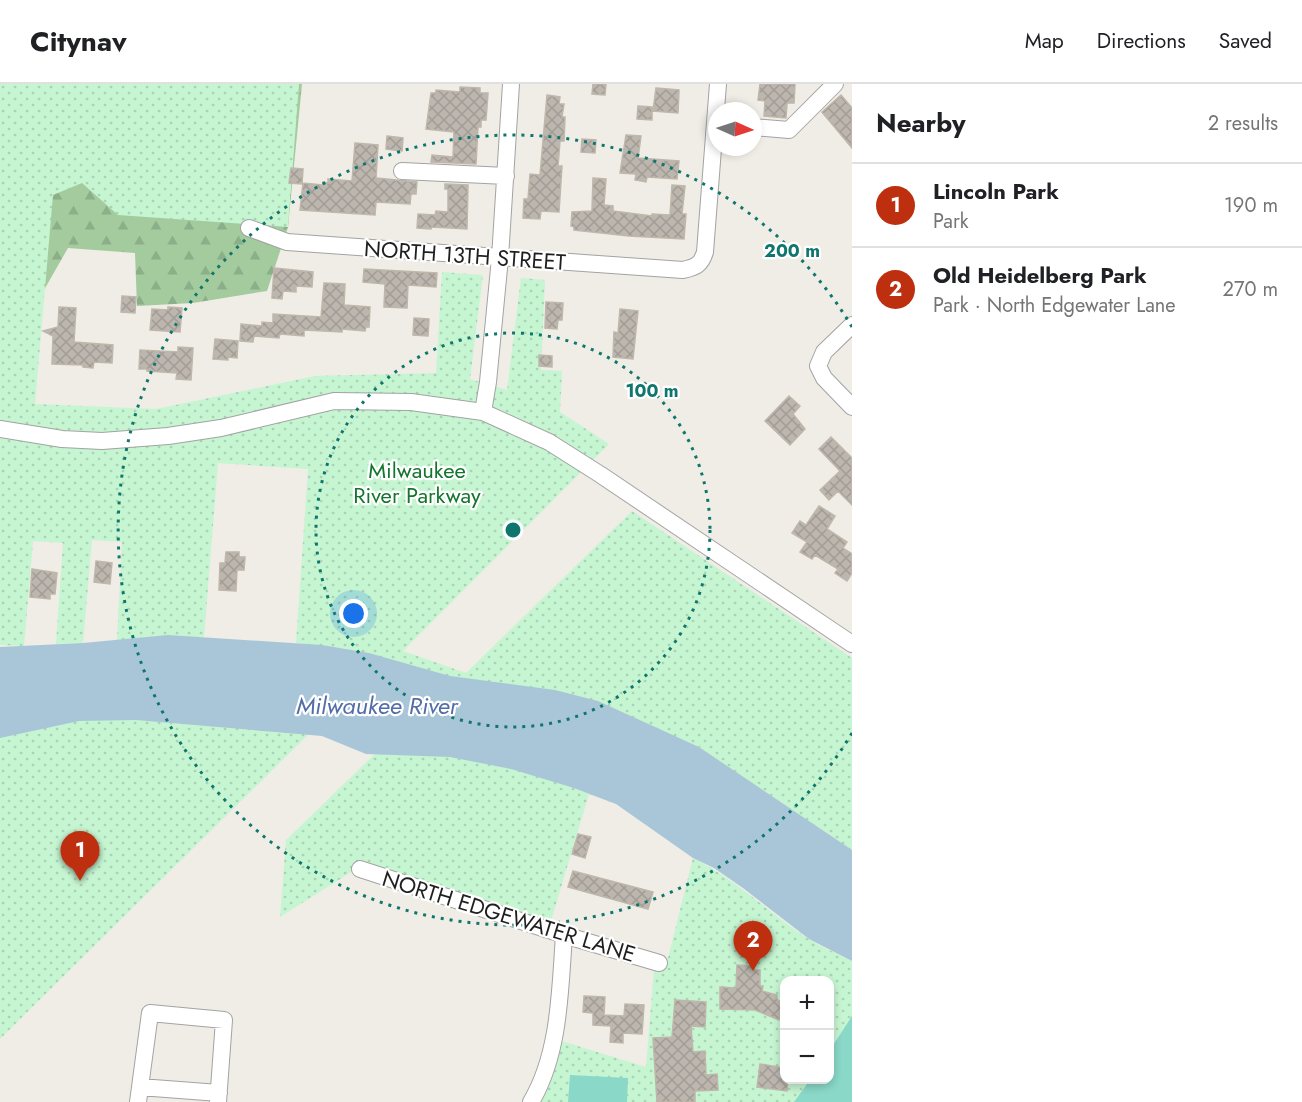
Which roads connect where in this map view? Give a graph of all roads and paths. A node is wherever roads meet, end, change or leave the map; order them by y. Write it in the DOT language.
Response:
graph roads {
  1 [pos="512,84"];
  2 [pos="718,84"];
  3 [pos="835,84"];
  4 [pos="717,102"];
  5 [pos="762,128"];
  6 [pos="713,156"];
  7 [pos="402,171"];
  8 [pos="506,176"];
  9 [pos="249,228"];
  10 [pos="500,258"];
  11 [pos="852,325"];
  12 [pos="852,407"];
  13 [pos="483,412"];
  14 [pos="0,429"];
  15 [pos="852,644"];
  16 [pos="360,869"];
  17 [pos="564,935"];
  18 [pos="659,963"];
  19 [pos="139,1094"];
  20 [pos="218,1097"];
  21 [pos="531,1102"];
  1 -- 8 [label="street"];
  2 -- 4 [label="street"];
  3 -- 5 [label="street"];
  6 -- 10 [label="street, NORTH 13TH STREET"];
  7 -- 8 [label="street"];
  8 -- 10 [label="street"];
  9 -- 10 [label="street, NORTH 13TH STREET"];
  10 -- 13 [label="street"];
  11 -- 12 [label="street"];
  13 -- 14 [label="street"];
  13 -- 15 [label="street"];
  16 -- 17 [label="street, NORTH EDGEWATER LANE"];
  17 -- 18 [label="street, NORTH EDGEWATER LANE"];
  17 -- 21 [label="street"];
  19 -- 20 [label="street"];
  19 -- 20 [label="street"];
}
